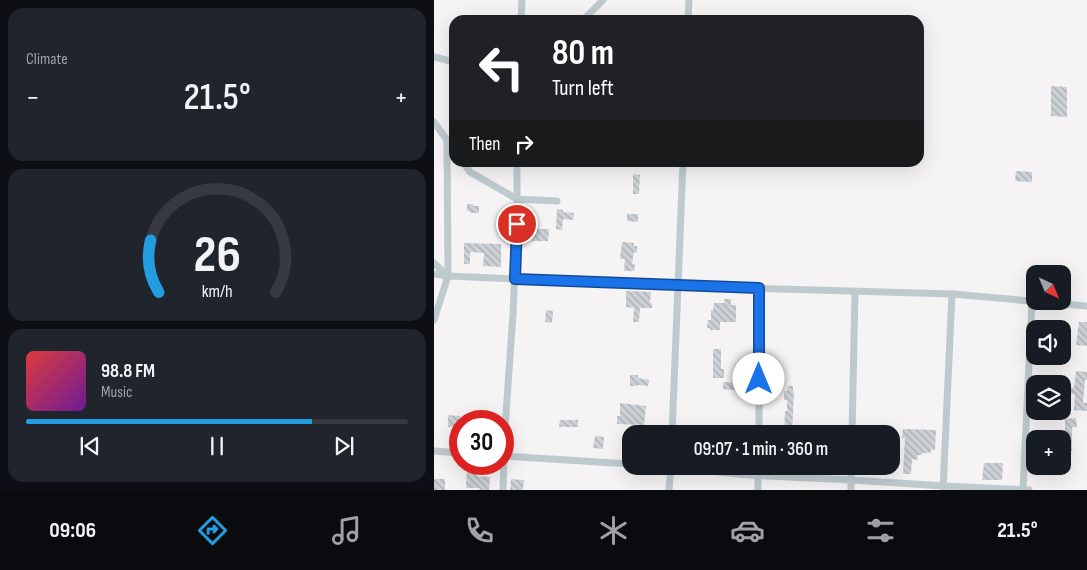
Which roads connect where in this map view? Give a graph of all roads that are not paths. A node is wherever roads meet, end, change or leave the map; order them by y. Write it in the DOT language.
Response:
graph roads {
  1 [pos="522,0"];
  2 [pos="603,0"];
  3 [pos="689,0"];
  4 [pos="521,15"];
  5 [pos="588,15"];
  6 [pos="688,15"];
  7 [pos="434,58"];
  8 [pos="449,61"];
  9 [pos="434,122"];
  10 [pos="447,139"];
  11 [pos="449,142"];
  12 [pos="466,167"];
  13 [pos="517,167"];
  14 [pos="683,167"];
  15 [pos="517,199"];
  16 [pos="558,201"];
  17 [pos="434,263"];
  18 [pos="434,274"];
  19 [pos="448,276"];
  20 [pos="515,279"];
  21 [pos="678,286"];
  22 [pos="759,288"];
  23 [pos="855,291"];
  24 [pos="952,294"];
  25 [pos="1026,300"];
  26 [pos="1072,305"];
  27 [pos="1087,306"];
  28 [pos="1032,310"];
  29 [pos="434,320"];
  30 [pos="506,410"];
  31 [pos="672,425"];
  32 [pos="758,425"];
  33 [pos="852,425"];
  34 [pos="434,451"];
  35 [pos="449,452"];
  36 [pos="514,457"];
  37 [pos="622,463"];
  38 [pos="503,475"];
  39 [pos="669,475"];
  40 [pos="748,475"];
  41 [pos="851,475"];
  42 [pos="758,476"];
  43 [pos="851,480"];
  44 [pos="943,488"];
  45 [pos="503,490"];
  46 [pos="668,490"];
  47 [pos="758,490"];
  48 [pos="851,490"];
  49 [pos="1023,490"];
  50 [pos="1029,490"];
  1 -- 4 [label="street"];
  2 -- 5 [label="street"];
  3 -- 6 [label="street"];
  7 -- 8 [label="street"];
  9 -- 10 [label="street"];
  10 -- 11 [label="street"];
  10 -- 19 [label="street"];
  12 -- 15 [label="street"];
  13 -- 15 [label="street"];
  14 -- 21 [label="street"];
  15 -- 16 [label="street"];
  15 -- 20 [label="street"];
  17 -- 19 [label="street"];
  18 -- 19 [label="street"];
  19 -- 20 [label="street"];
  19 -- 29 [label="street"];
  20 -- 21 [label="street"];
  20 -- 30 [label="street"];
  21 -- 22 [label="street"];
  21 -- 31 [label="street"];
  22 -- 23 [label="street"];
  22 -- 32 [label="street"];
  23 -- 24 [label="street"];
  23 -- 33 [label="street"];
  24 -- 25 [label="street"];
  24 -- 44 [label="street"];
  26 -- 27 [label="street"];
  28 -- 49 [label="street"];
  34 -- 35 [label="street"];
  36 -- 37 [label="street"];
  38 -- 45 [label="street"];
  39 -- 46 [label="street"];
  40 -- 42 [label="street"];
  41 -- 43 [label="street"];
  42 -- 43 [label="street"];
  42 -- 47 [label="street"];
  43 -- 44 [label="street"];
  43 -- 48 [label="street"];
  44 -- 49 [label="street"];
  49 -- 50 [label="street"];
}
